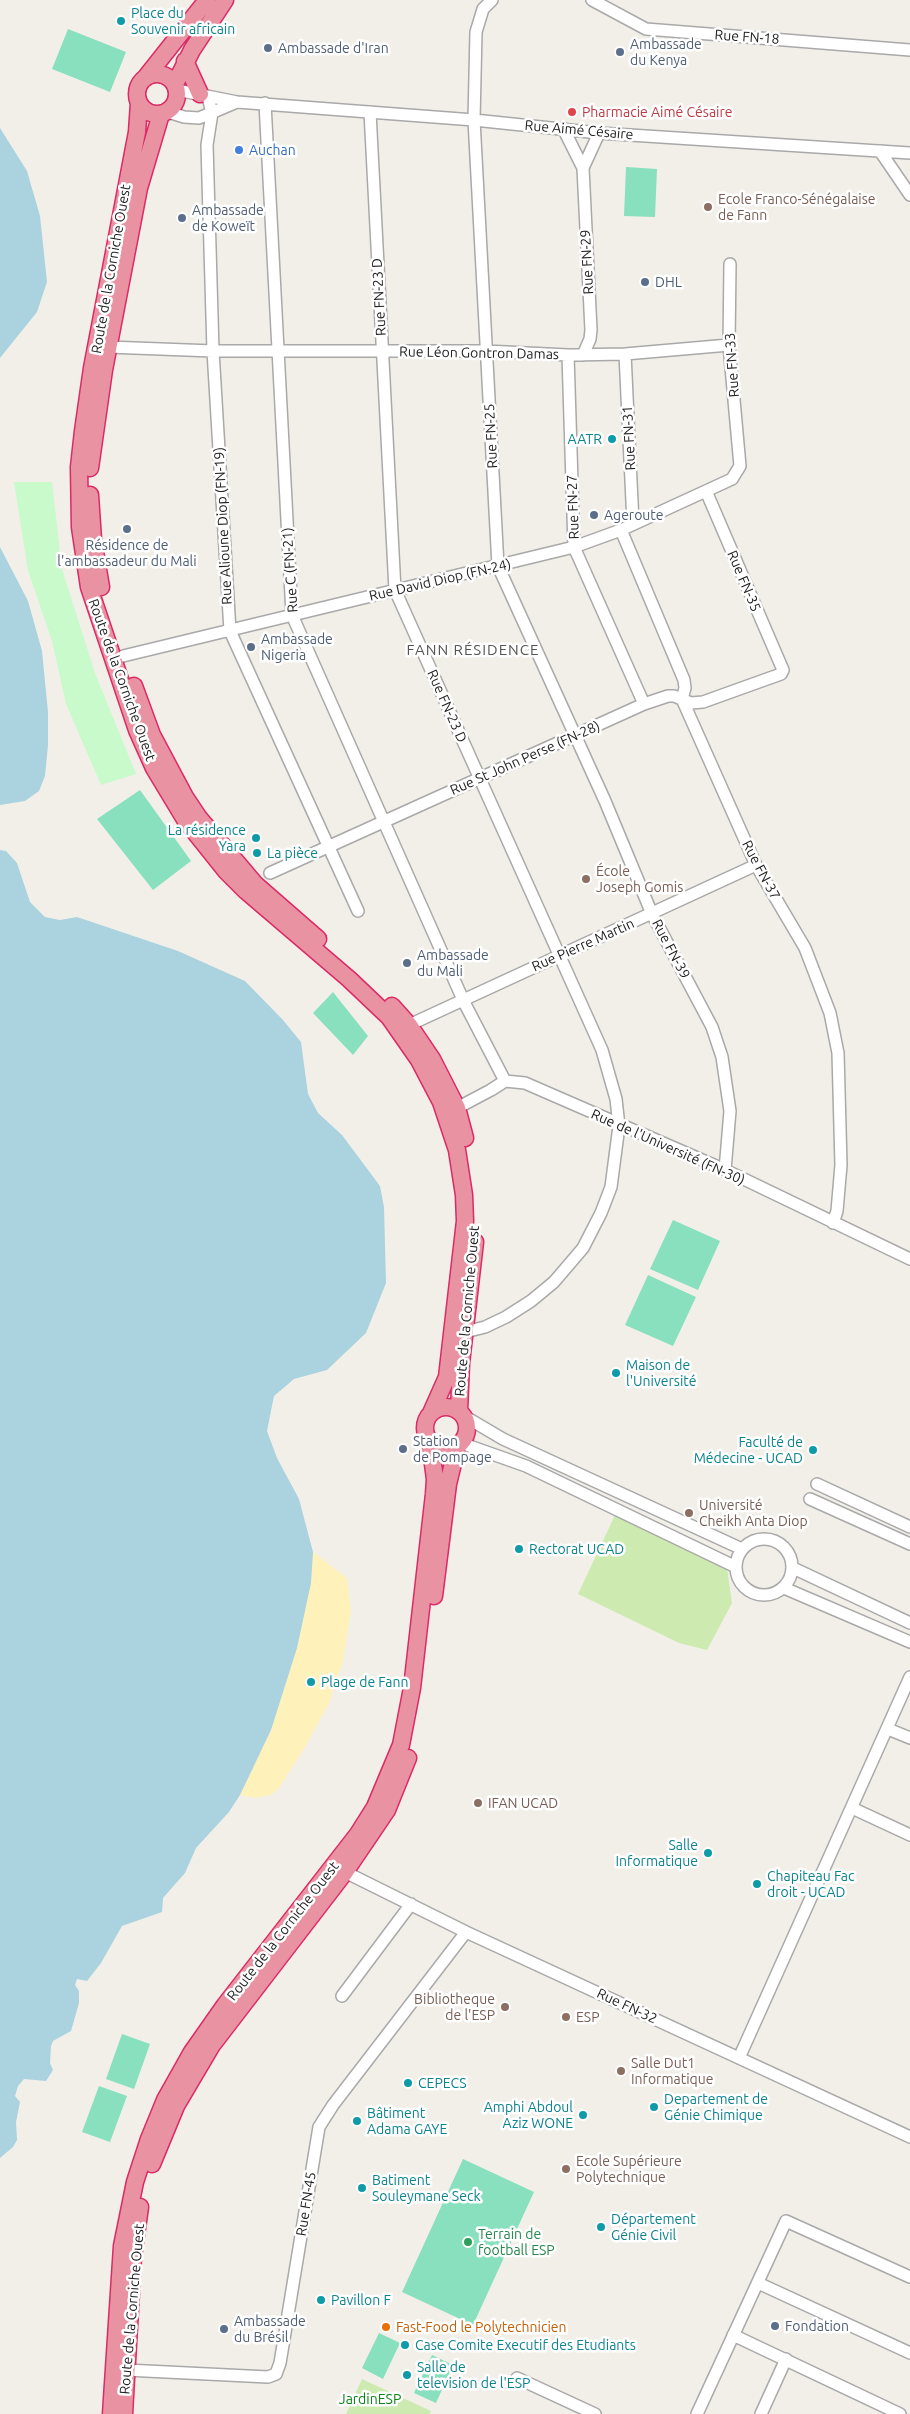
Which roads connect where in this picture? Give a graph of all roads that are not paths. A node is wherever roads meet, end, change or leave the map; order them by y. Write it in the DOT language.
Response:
graph roads {
  1 [pos="207,0"];
  2 [pos="226,0"];
  3 [pos="492,0"];
  4 [pos="592,0"];
  5 [pos="910,50"];
  6 [pos="186,61"];
  7 [pos="146,77"];
  8 [pos="176,87"];
  9 [pos="204,96"];
  10 [pos="242,102"];
  11 [pos="265,103"];
  12 [pos="139,104"];
  13 [pos="370,112"];
  14 [pos="164,113"];
  15 [pos="212,113"];
  16 [pos="474,120"];
  17 [pos="563,128"];
  18 [pos="599,133"];
  19 [pos="880,151"];
  20 [pos="910,153"];
  21 [pos="583,168"];
  22 [pos="910,195"];
  23 [pos="730,264"];
  24 [pos="729,345"];
  25 [pos="108,347"];
  26 [pos="213,351"];
  27 [pos="382,351"];
  28 [pos="486,351"];
  29 [pos="277,352"];
  30 [pos="626,354"];
  31 [pos="568,355"];
  32 [pos="583,355"];
  33 [pos="740,466"];
  34 [pos="706,491"];
  35 [pos="633,523"];
  36 [pos="622,530"];
  37 [pos="574,547"];
  38 [pos="498,566"];
  39 [pos="395,590"];
  40 [pos="292,615"];
  41 [pos="230,631"];
  42 [pos="123,656"];
  43 [pos="783,670"];
  44 [pos="682,699"];
  45 [pos="644,704"];
  46 [pos="574,736"];
  47 [pos="479,778"];
  48 [pos="384,822"];
  49 [pos="328,847"];
  50 [pos="756,865"];
  51 [pos="270,874"];
  52 [pos="358,911"];
  53 [pos="652,914"];
  54 [pos="559,955"];
  55 [pos="464,1002"];
  56 [pos="409,1025"];
  57 [pos="505,1081"];
  58 [pos="457,1108"];
  59 [pos="619,1126"];
  60 [pos="725,1170"];
  61 [pos="833,1223"];
  62 [pos="910,1259"];
  63 [pos="465,1332"];
  64 [pos="431,1413"];
  65 [pos="461,1414"];
  66 [pos="430,1442"];
  67 [pos="459,1445"];
  68 [pos="817,1484"];
  69 [pos="810,1499"];
  70 [pos="850,1500"];
  71 [pos="844,1514"];
  72 [pos="892,1519"];
  73 [pos="910,1527"];
  74 [pos="886,1533"];
  75 [pos="910,1544"];
  76 [pos="742,1549"];
  77 [pos="736,1566"];
  78 [pos="793,1568"];
  79 [pos="784,1588"];
  80 [pos="910,1624"];
  81 [pos="910,1642"];
  82 [pos="910,1677"];
  83 [pos="888,1728"];
  84 [pos="910,1738"];
  85 [pos="852,1808"];
  86 [pos="910,1835"];
  87 [pos="345,1872"];
  88 [pos="411,1904"];
  89 [pos="466,1932"];
  90 [pos="342,1996"];
  91 [pos="739,2058"];
  92 [pos="910,2137"];
  93 [pos="910,2277"];
  94 [pos="758,2283"];
  95 [pos="734,2335"];
  96 [pos="910,2353"];
  97 [pos="786,2359"];
  98 [pos="126,2370"];
  99 [pos="517,2378"];
  100 [pos="111,2414"];
  101 [pos="124,2414"];
  102 [pos="593,2414"];
  103 [pos="697,2414"];
  104 [pos="761,2414"];
  105 [pos="900,2414"];
  1 -- 7 [label="highway"];
  2 -- 6 [label="highway"];
  3 -- 16 [label="street"];
  4 -- 5 [label="street, Rue FN-18"];
  6 -- 8 [label="highway"];
  6 -- 9 [label="highway"];
  7 -- 8 [label="highway"];
  7 -- 12 [label="highway"];
  8 -- 9 [label="street, Rue Aimé Césaire"];
  8 -- 14 [label="highway"];
  9 -- 10 [label="street, Rue Aimé Césaire"];
  9 -- 15 [label="street"];
  10 -- 11 [label="street, Rue Aimé Césaire"];
  10 -- 15 [label="street"];
  11 -- 13 [label="street, Rue Aimé Césaire"];
  11 -- 29 [label="street, Rue C (FN-21)"];
  12 -- 14 [label="highway"];
  12 -- 64 [label="highway, Route de la Corniche Ouest"];
  13 -- 16 [label="street, Rue Aimé Césaire"];
  13 -- 27 [label="street, Rue FN-23 D"];
  14 -- 15 [label="street"];
  14 -- 25 [label="highway, Route de la Corniche Ouest"];
  15 -- 26 [label="street, Rue Alioune Diop (FN-19)"];
  16 -- 17 [label="street, Rue Aimé Césaire"];
  16 -- 28 [label="street, Rue FN-25"];
  17 -- 18 [label="street, Rue Aimé Césaire"];
  17 -- 21 [label="street"];
  18 -- 19 [label="street, Rue Aimé Césaire"];
  18 -- 21 [label="street"];
  19 -- 20 [label="street, Rue Aimé Césaire"];
  19 -- 22 [label="street"];
  21 -- 32 [label="street, Rue FN-29"];
  23 -- 24 [label="street, Rue FN-33"];
  24 -- 30 [label="street, Rue Léon Gontron Damas"];
  24 -- 33 [label="street, Rue FN-33"];
  25 -- 26 [label="street, Rue Léon Gontron Damas"];
  25 -- 42 [label="highway, Route de la Corniche Ouest"];
  26 -- 29 [label="street, Rue Léon Gontron Damas"];
  26 -- 41 [label="street, Rue Alioune Diop (FN-19)"];
  27 -- 28 [label="street, Rue Léon Gontron Damas"];
  27 -- 29 [label="street, Rue Léon Gontron Damas"];
  27 -- 39 [label="street, Rue FN-23 D"];
  28 -- 31 [label="street, Rue Léon Gontron Damas"];
  28 -- 38 [label="street, Rue FN-25"];
  29 -- 40 [label="street, Rue C (FN-21)"];
  30 -- 32 [label="street, Rue Léon Gontron Damas"];
  30 -- 35 [label="street, Rue FN-31"];
  31 -- 32 [label="street, Rue Léon Gontron Damas"];
  31 -- 37 [label="street, Rue FN-27"];
  33 -- 34 [label="street, Rue David Diop (FN-24)"];
  34 -- 35 [label="street, Rue David Diop (FN-24)"];
  34 -- 43 [label="street, Rue FN-35"];
  35 -- 36 [label="street, Rue David Diop (FN-24)"];
  36 -- 37 [label="street, Rue David Diop (FN-24)"];
  36 -- 44 [label="street, Rue FN-37"];
  37 -- 38 [label="street, Rue David Diop (FN-24)"];
  37 -- 45 [label="street, Rue FN-27"];
  38 -- 39 [label="street, Rue David Diop (FN-24)"];
  38 -- 46 [label="street, Rue FN-25"];
  39 -- 40 [label="street, Rue David Diop (FN-24)"];
  39 -- 47 [label="street, Rue FN-23 D"];
  40 -- 41 [label="street, Rue David Diop (FN-24)"];
  40 -- 48 [label="street, Rue C (FN-21)"];
  41 -- 42 [label="street, Rue David Diop (FN-24)"];
  41 -- 49 [label="street, Rue Alioune Diop (FN-19)"];
  42 -- 56 [label="highway, Route de la Corniche Ouest"];
  43 -- 44 [label="street, Rue St John Perse (FN-28)"];
  44 -- 45 [label="street, Rue St John Perse (FN-28)"];
  44 -- 50 [label="street, Rue FN-37"];
  45 -- 46 [label="street, Rue St John Perse (FN-28)"];
  46 -- 47 [label="street, Rue St John Perse (FN-28)"];
  46 -- 53 [label="street, Rue FN-39"];
  47 -- 48 [label="street, Rue St John Perse (FN-28)"];
  47 -- 54 [label="street, Rue FN-23 D"];
  48 -- 49 [label="street, Rue St John Perse (FN-28)"];
  48 -- 55 [label="street, Rue C (FN-21)"];
  49 -- 51 [label="street, Rue St John Perse (FN-28)"];
  49 -- 52 [label="street, Rue Alioune Diop (FN-19)"];
  50 -- 53 [label="street, Rue Pierre Martin"];
  50 -- 61 [label="street, Rue FN-37"];
  53 -- 54 [label="street, Rue Pierre Martin"];
  53 -- 60 [label="street, Rue FN-39"];
  54 -- 55 [label="street, Rue Pierre Martin"];
  54 -- 59 [label="street, Rue FN-23 D"];
  55 -- 56 [label="street, Rue Pierre Martin"];
  55 -- 57 [label="street"];
  56 -- 58 [label="highway, Route de la Corniche Ouest"];
  57 -- 58 [label="street"];
  57 -- 59 [label="street, Rue de l'Université (FN-30)"];
  58 -- 63 [label="highway, Route de la Corniche Ouest"];
  59 -- 60 [label="street, Rue de l'Université (FN-30)"];
  59 -- 63 [label="street, Rue FN-23 D"];
  60 -- 61 [label="street, Rue de l'Université (FN-30)"];
  61 -- 62 [label="street, Rue de l'Université (FN-30)"];
  63 -- 65 [label="highway, Route de la Corniche Ouest"];
  64 -- 65 [label="highway"];
  64 -- 66 [label="highway"];
  65 -- 67 [label="highway"];
  65 -- 76 [label="street"];
  66 -- 67 [label="highway"];
  66 -- 100 [label="highway, Route de la Corniche Ouest"];
  67 -- 77 [label="street"];
  67 -- 87 [label="highway, Route de la Corniche Ouest"];
  68 -- 70 [label="street"];
  69 -- 71 [label="street"];
  70 -- 71 [label="street"];
  70 -- 72 [label="street"];
  71 -- 74 [label="street"];
  72 -- 73 [label="street"];
  72 -- 74 [label="street"];
  74 -- 75 [label="street"];
  76 -- 77 [label="street"];
  76 -- 78 [label="street"];
  77 -- 79 [label="street"];
  78 -- 79 [label="street"];
  78 -- 80 [label="street"];
  79 -- 81 [label="street"];
  82 -- 83 [label="street"];
  83 -- 84 [label="street"];
  83 -- 85 [label="street"];
  85 -- 86 [label="street"];
  85 -- 91 [label="street"];
  87 -- 88 [label="street, Rue FN-32"];
  87 -- 98 [label="highway, Route de la Corniche Ouest"];
  88 -- 89 [label="street, Rue FN-32"];
  88 -- 90 [label="street"];
  89 -- 91 [label="street, Rue FN-32"];
  89 -- 98 [label="street, Rue FN-45"];
  91 -- 92 [label="street, Rue FN-32"];
  93 -- 94 [label="street"];
  94 -- 95 [label="street"];
  94 -- 96 [label="street"];
  95 -- 97 [label="street"];
  95 -- 103 [label="street"];
  97 -- 104 [label="street"];
  97 -- 105 [label="street"];
  98 -- 101 [label="highway, Route de la Corniche Ouest"];
  99 -- 102 [label="street"];
}
